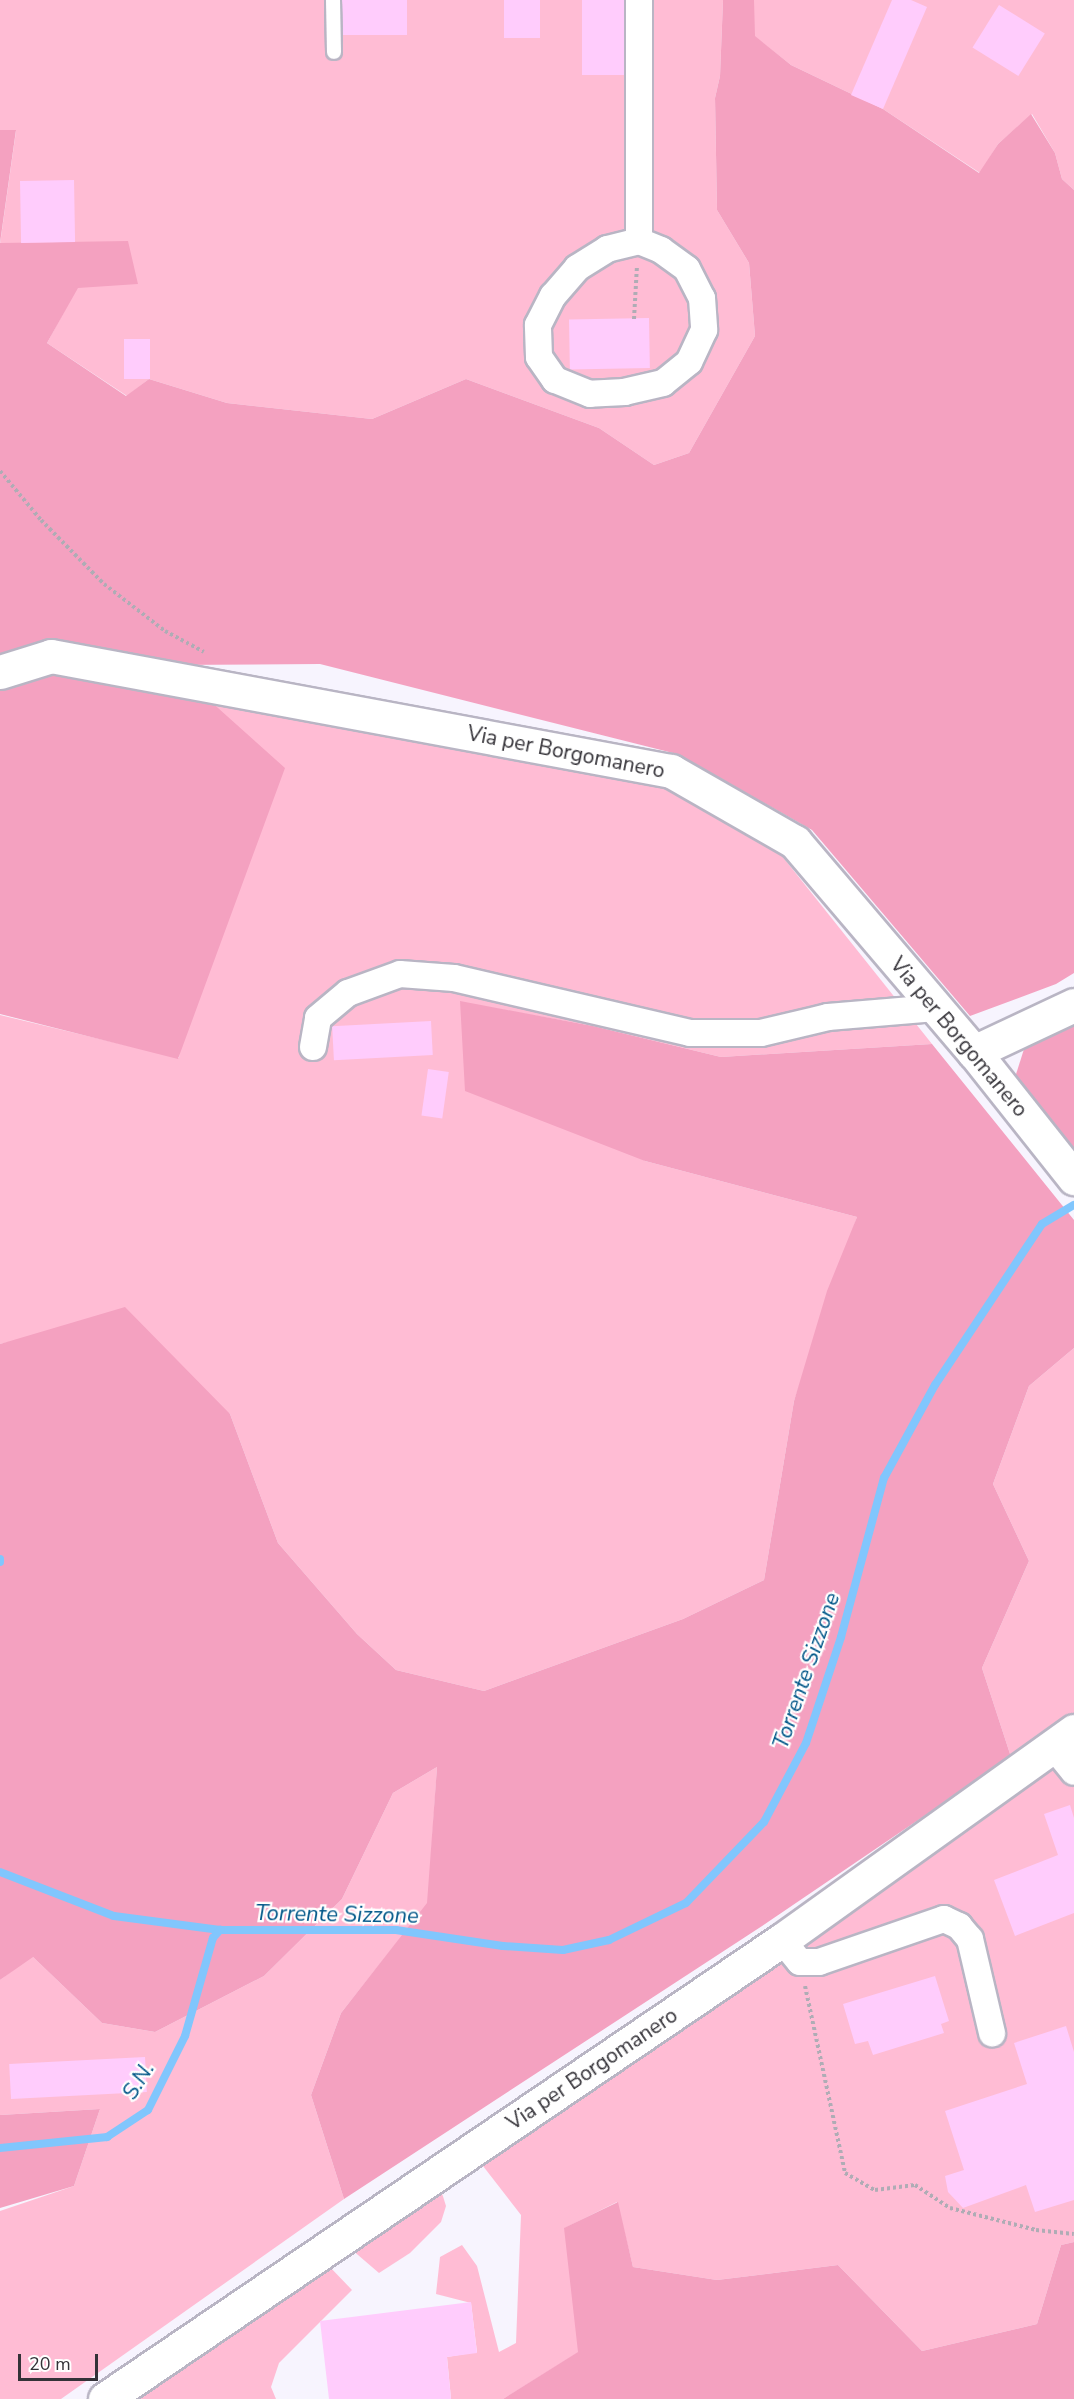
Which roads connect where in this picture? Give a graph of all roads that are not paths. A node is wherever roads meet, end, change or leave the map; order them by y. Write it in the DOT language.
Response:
graph roads {
  1 [pos="333,0"];
  2 [pos="639,0"];
  3 [pos="334,52"];
  4 [pos="639,241"];
  5 [pos="0,672"];
  6 [pos="1074,1005"];
  7 [pos="936,1008"];
  8 [pos="313,1047"];
  9 [pos="974,1052"];
  10 [pos="1066,1168"];
  11 [pos="1063,1739"];
  12 [pos="1074,1772"];
  13 [pos="791,1951"];
  14 [pos="992,2033"];
  15 [pos="105,2399"];
  1 -- 3 [label="lane"];
  2 -- 4 [label="street"];
  4 -- 4 [label="street"];
  5 -- 7 [label="main road, Via per Borgomanero"];
  6 -- 9 [label="main road"];
  7 -- 8 [label="street"];
  7 -- 9 [label="main road, Via per Borgomanero"];
  9 -- 10 [label="main road, Via per Borgomanero"];
  11 -- 12 [label="street"];
  11 -- 13 [label="main road, Via per Borgomanero"];
  13 -- 14 [label="street"];
  13 -- 15 [label="main road, Via per Borgomanero"];
}
